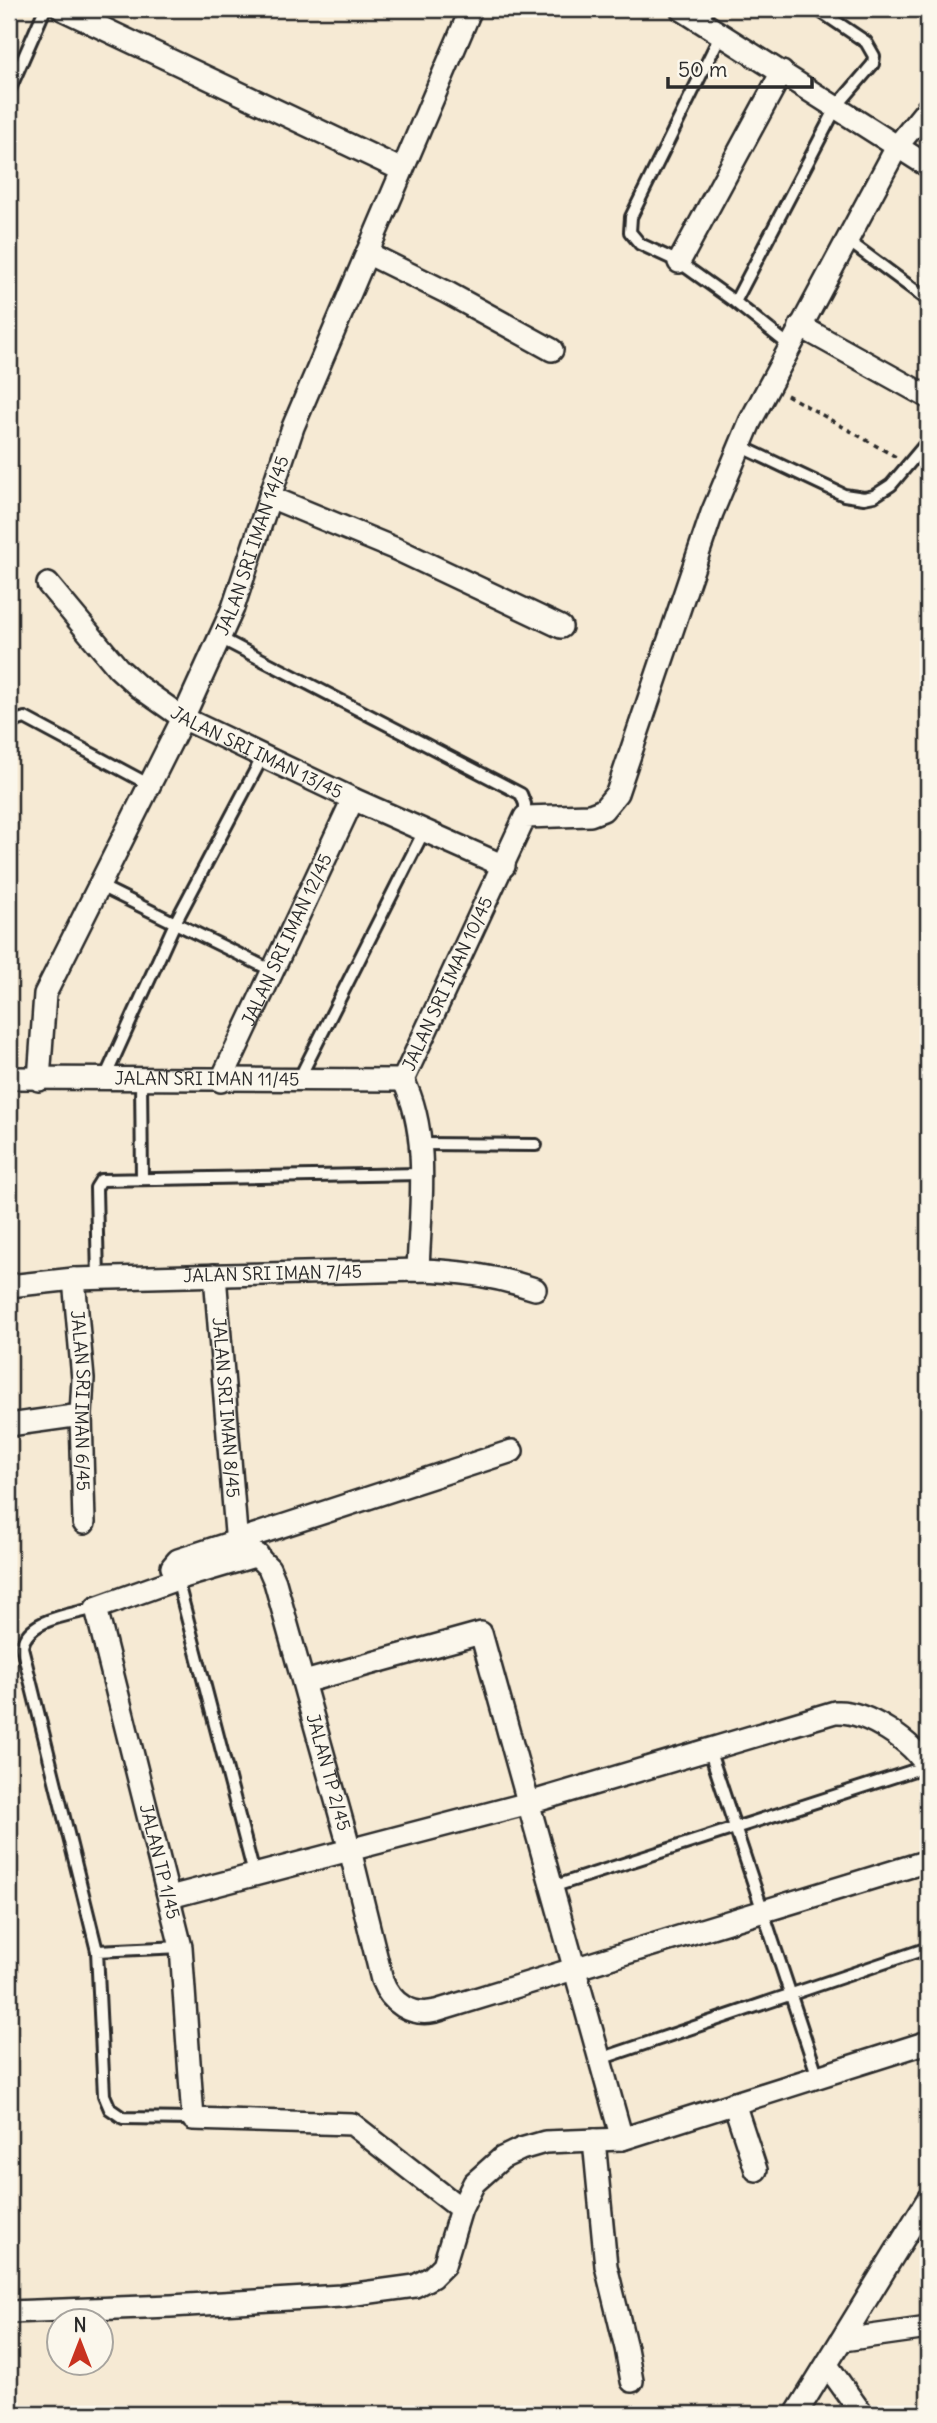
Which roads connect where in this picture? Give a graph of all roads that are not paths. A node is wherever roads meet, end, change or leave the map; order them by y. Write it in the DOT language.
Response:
graph roads {
  1 [pos="45,9"];
  2 [pos="62,9"];
  3 [pos="471,9"];
  4 [pos="681,9"];
  5 [pos="817,9"];
  6 [pos="705,15"];
  7 [pos="721,34"];
  8 [pos="782,72"];
  9 [pos="9,91"];
  10 [pos="837,106"];
  11 [pos="928,108"];
  12 [pos="898,145"];
  13 [pos="928,166"];
  14 [pos="402,170"];
  15 [pos="846,240"];
  16 [pos="367,253"];
  17 [pos="679,262"];
  18 [pos="928,300"];
  19 [pos="735,302"];
  20 [pos="800,326"];
  21 [pos="790,345"];
  22 [pos="552,350"];
  23 [pos="928,397"];
  24 [pos="928,441"];
  25 [pos="740,446"];
  26 [pos="270,498"];
  27 [pos="48,584"];
  28 [pos="561,627"];
  29 [pos="220,638"];
  30 [pos="183,718"];
  31 [pos="9,723"];
  32 [pos="263,756"];
  33 [pos="150,785"];
  34 [pos="353,799"];
  35 [pos="525,817"];
  36 [pos="424,831"];
  37 [pos="504,866"];
  38 [pos="100,886"];
  39 [pos="175,923"];
  40 [pos="273,971"];
  41 [pos="9,1078"];
  42 [pos="39,1080"];
  43 [pos="104,1080"];
  44 [pos="141,1080"];
  45 [pos="403,1080"];
  46 [pos="221,1081"];
  47 [pos="298,1081"];
  48 [pos="421,1144"];
  49 [pos="536,1145"];
  50 [pos="420,1174"];
  51 [pos="142,1179"];
  52 [pos="418,1270"];
  53 [pos="215,1275"];
  54 [pos="74,1279"];
  55 [pos="98,1279"];
  56 [pos="9,1286"];
  57 [pos="535,1289"];
  58 [pos="81,1415"];
  59 [pos="9,1425"];
  60 [pos="512,1451"];
  61 [pos="84,1523"];
  62 [pos="239,1539"];
  63 [pos="258,1555"];
  64 [pos="177,1579"];
  65 [pos="96,1608"];
  66 [pos="304,1682"];
  67 [pos="709,1749"];
  68 [pos="927,1767"];
  69 [pos="529,1803"];
  70 [pos="735,1828"];
  71 [pos="350,1850"];
  72 [pos="928,1861"];
  73 [pos="254,1874"];
  74 [pos="552,1887"];
  75 [pos="170,1897"];
  76 [pos="763,1912"];
  77 [pos="181,1947"];
  78 [pos="928,1948"];
  79 [pos="97,1951"];
  80 [pos="575,1970"];
  81 [pos="790,1994"];
  82 [pos="928,2042"];
  83 [pos="600,2059"];
  84 [pos="818,2077"];
  85 [pos="734,2103"];
  86 [pos="193,2119"];
  87 [pos="622,2138"];
  88 [pos="594,2140"];
  89 [pos="756,2170"];
  90 [pos="928,2199"];
  91 [pos="461,2210"];
  92 [pos="9,2312"];
  93 [pos="928,2328"];
  94 [pos="843,2340"];
  95 [pos="827,2365"];
  96 [pos="632,2381"];
  97 [pos="796,2414"];
  98 [pos="862,2414"];
  1 -- 9 [label="lane"];
  2 -- 14 [label="street"];
  3 -- 14 [label="street, JALAN SRI IMAN 14/45"];
  4 -- 6 [label="street"];
  5 -- 10 [label="lane"];
  6 -- 7 [label="street"];
  7 -- 8 [label="street"];
  7 -- 17 [label="lane"];
  8 -- 10 [label="street"];
  8 -- 17 [label="street"];
  10 -- 12 [label="street"];
  10 -- 19 [label="lane"];
  11 -- 12 [label="street"];
  12 -- 13 [label="street"];
  12 -- 15 [label="street"];
  14 -- 16 [label="street, JALAN SRI IMAN 14/45"];
  15 -- 18 [label="lane"];
  15 -- 20 [label="street"];
  16 -- 22 [label="street"];
  16 -- 26 [label="street, JALAN SRI IMAN 14/45"];
  17 -- 19 [label="lane"];
  19 -- 21 [label="lane"];
  20 -- 21 [label="street"];
  20 -- 23 [label="street"];
  21 -- 25 [label="street"];
  24 -- 25 [label="lane"];
  25 -- 35 [label="street"];
  26 -- 28 [label="street"];
  26 -- 29 [label="street, JALAN SRI IMAN 14/45"];
  27 -- 30 [label="street, JALAN SRI IMAN 13/45"];
  29 -- 30 [label="street, JALAN SRI IMAN 14/45"];
  29 -- 35 [label="lane"];
  30 -- 32 [label="street, JALAN SRI IMAN 13/45"];
  30 -- 33 [label="street, JALAN SRI IMAN 14/45"];
  31 -- 33 [label="lane"];
  32 -- 34 [label="street, JALAN SRI IMAN 13/45"];
  32 -- 39 [label="lane"];
  33 -- 38 [label="street, JALAN SRI IMAN 14/45"];
  34 -- 36 [label="street, JALAN SRI IMAN 13/45"];
  34 -- 40 [label="street, JALAN SRI IMAN 12/45"];
  35 -- 37 [label="street, JALAN SRI IMAN 10/45"];
  36 -- 37 [label="street, JALAN SRI IMAN 13/45"];
  36 -- 47 [label="lane"];
  37 -- 45 [label="street, JALAN SRI IMAN 10/45"];
  38 -- 39 [label="lane"];
  38 -- 42 [label="street, JALAN SRI IMAN 14/45"];
  39 -- 40 [label="lane"];
  39 -- 43 [label="lane"];
  40 -- 46 [label="street, JALAN SRI IMAN 12/45"];
  41 -- 42 [label="street, JALAN SRI IMAN 11/45"];
  42 -- 43 [label="street, JALAN SRI IMAN 11/45"];
  43 -- 44 [label="street, JALAN SRI IMAN 11/45"];
  44 -- 46 [label="street, JALAN SRI IMAN 11/45"];
  44 -- 51 [label="lane"];
  45 -- 47 [label="street, JALAN SRI IMAN 11/45"];
  45 -- 48 [label="street, JALAN SRI IMAN 10/45"];
  46 -- 47 [label="street, JALAN SRI IMAN 11/45"];
  48 -- 49 [label="lane"];
  48 -- 50 [label="street, JALAN SRI IMAN 10/45"];
  50 -- 51 [label="lane"];
  50 -- 52 [label="street, JALAN SRI IMAN 10/45"];
  51 -- 55 [label="lane"];
  52 -- 53 [label="street, JALAN SRI IMAN 7/45"];
  52 -- 57 [label="street, JALAN SRI IMAN 7/45"];
  53 -- 55 [label="street, JALAN SRI IMAN 7/45"];
  53 -- 62 [label="street, JALAN SRI IMAN 8/45"];
  54 -- 55 [label="street, JALAN SRI IMAN 7/45"];
  54 -- 56 [label="street, JALAN SRI IMAN 7/45"];
  54 -- 58 [label="street, JALAN SRI IMAN 6/45"];
  58 -- 59 [label="street"];
  58 -- 61 [label="street, JALAN SRI IMAN 6/45"];
  60 -- 62 [label="street"];
  62 -- 63 [label="street, JALAN TP 2/45"];
  62 -- 64 [label="street"];
  63 -- 64 [label="street"];
  63 -- 66 [label="street, JALAN TP 2/45"];
  64 -- 65 [label="street"];
  64 -- 73 [label="lane"];
  65 -- 75 [label="street, JALAN TP 1/45"];
  65 -- 79 [label="lane"];
  66 -- 69 [label="street"];
  66 -- 71 [label="street, JALAN TP 2/45"];
  67 -- 68 [label="street"];
  67 -- 69 [label="street"];
  67 -- 70 [label="lane"];
  68 -- 70 [label="lane"];
  69 -- 71 [label="street"];
  69 -- 74 [label="street"];
  70 -- 74 [label="lane"];
  70 -- 76 [label="lane"];
  71 -- 73 [label="street"];
  71 -- 80 [label="street, JALAN TP 2/45"];
  72 -- 76 [label="street"];
  73 -- 75 [label="street"];
  74 -- 80 [label="street"];
  75 -- 77 [label="street, JALAN TP 1/45"];
  76 -- 80 [label="street"];
  76 -- 81 [label="lane"];
  77 -- 79 [label="lane"];
  77 -- 86 [label="street, JALAN TP 1/45"];
  78 -- 81 [label="lane"];
  79 -- 86 [label="lane"];
  80 -- 83 [label="street"];
  81 -- 83 [label="lane"];
  81 -- 84 [label="lane"];
  82 -- 84 [label="street"];
  83 -- 87 [label="street"];
  84 -- 85 [label="street"];
  85 -- 87 [label="street"];
  85 -- 89 [label="street"];
  86 -- 91 [label="street"];
  87 -- 88 [label="street"];
  88 -- 91 [label="street"];
  88 -- 96 [label="street"];
  90 -- 94 [label="street"];
  91 -- 92 [label="street"];
  93 -- 94 [label="street"];
  94 -- 95 [label="street"];
  95 -- 97 [label="street"];
  95 -- 98 [label="street"];
}
